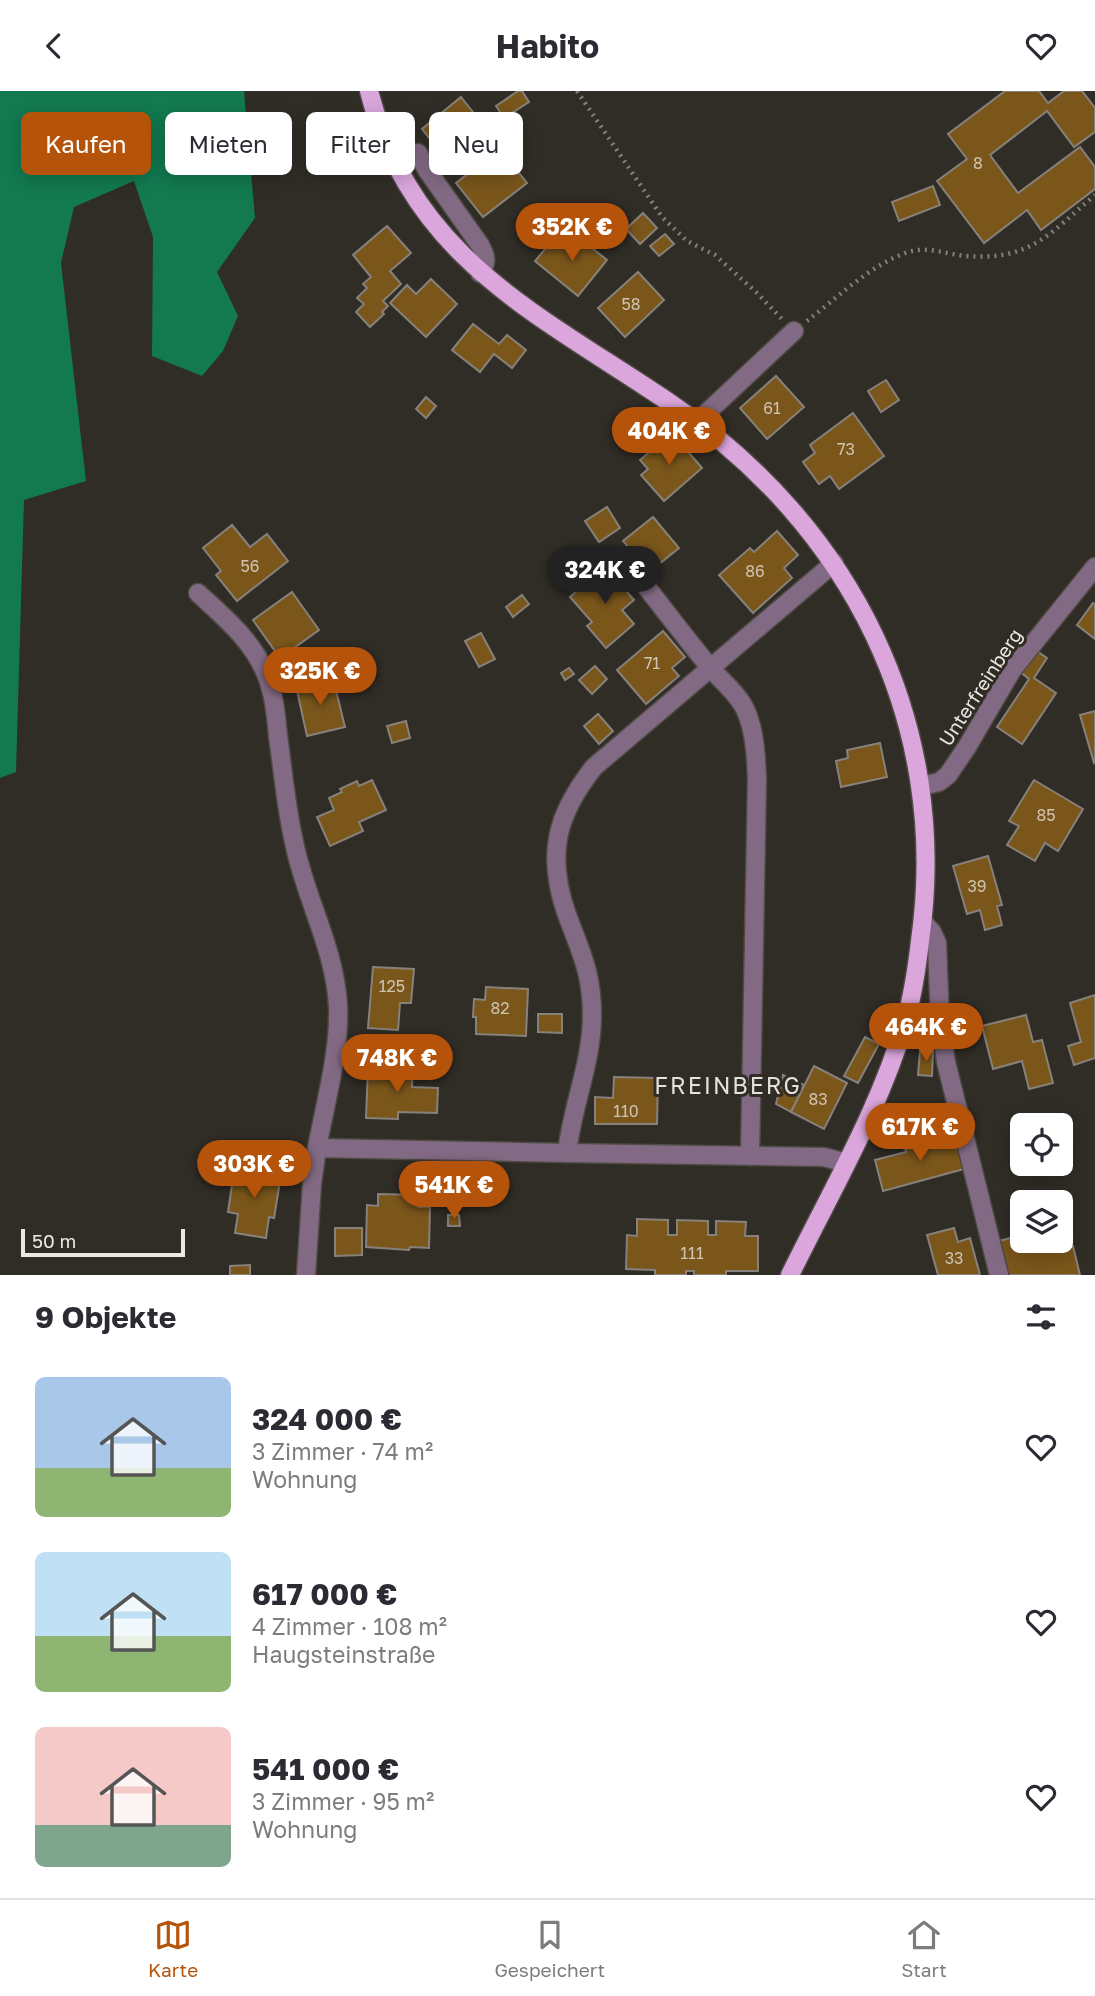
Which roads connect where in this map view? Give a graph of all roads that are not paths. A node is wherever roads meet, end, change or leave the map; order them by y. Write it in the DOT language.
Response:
graph roads {
  1 [pos="369,91"];
  2 [pos="418,153"];
  3 [pos="480,273"];
  4 [pos="794,331"];
  5 [pos="697,422"];
  6 [pos="622,556"];
  7 [pos="834,563"];
  8 [pos="1095,568"];
  9 [pos="198,593"];
  10 [pos="710,668"];
  11 [pos="921,786"];
  12 [pos="923,922"];
  13 [pos="317,1148"];
  14 [pos="567,1153"];
  15 [pos="750,1156"];
  16 [pos="846,1163"];
  17 [pos="306,1275"];
  18 [pos="790,1275"];
  19 [pos="999,1275"];
  1 -- 3 [label="main road"];
  2 -- 3 [label="street"];
  3 -- 5 [label="main road"];
  4 -- 5 [label="street"];
  5 -- 7 [label="main road"];
  6 -- 10 [label="street"];
  7 -- 10 [label="street"];
  7 -- 11 [label="main road"];
  8 -- 11 [label="street, Unterfreinberg"];
  9 -- 13 [label="street"];
  10 -- 14 [label="street"];
  10 -- 15 [label="street"];
  11 -- 12 [label="main road"];
  12 -- 16 [label="main road"];
  12 -- 19 [label="street"];
  13 -- 14 [label="street"];
  13 -- 17 [label="street"];
  14 -- 15 [label="street"];
  15 -- 16 [label="street"];
  16 -- 18 [label="main road"];
}
